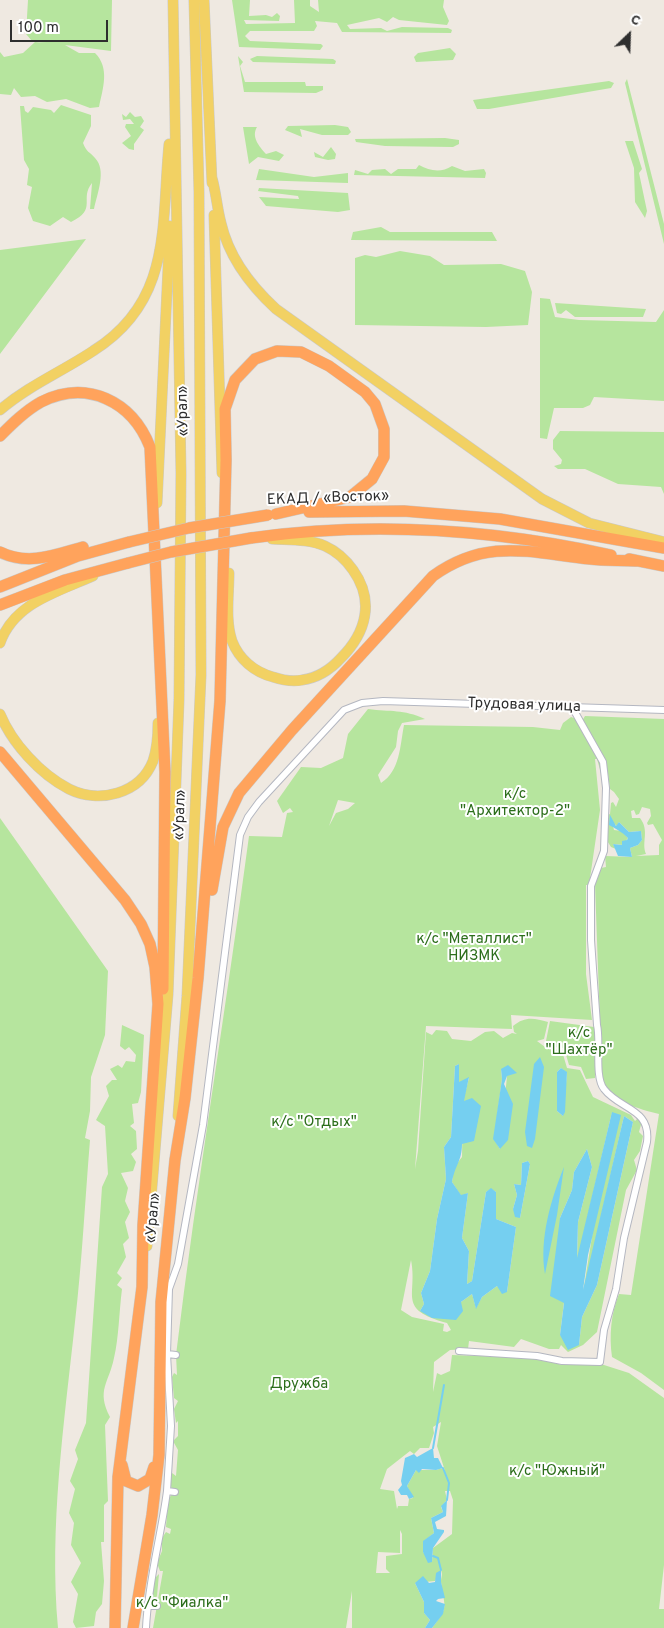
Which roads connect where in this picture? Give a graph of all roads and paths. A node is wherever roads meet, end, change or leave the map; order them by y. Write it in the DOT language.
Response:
graph roads {
  1 [pos="194,0"];
  2 [pos="204,0"];
  3 [pos="172,5"];
  4 [pos="170,130"];
  5 [pos="212,178"];
  6 [pos="0,410"];
  7 [pos="0,436"];
  8 [pos="224,501"];
  9 [pos="272,515"];
  10 [pos="225,529"];
  11 [pos="251,538"];
  12 [pos="155,541"];
  13 [pos="129,542"];
  14 [pos="664,542"];
  15 [pos="664,548"];
  16 [pos="0,552"];
  17 [pos="636,561"];
  18 [pos="116,565"];
  19 [pos="664,566"];
  20 [pos="0,587"];
  21 [pos="0,605"];
  22 [pos="0,643"];
  23 [pos="159,657"];
  24 [pos="572,707"];
  25 [pos="664,710"];
  26 [pos="0,714"];
  27 [pos="0,752"];
  28 [pos="198,978"];
  29 [pos="154,1084"];
  30 [pos="178,1135"];
  31 [pos="142,1287"];
  32 [pos="459,1351"];
  33 [pos="167,1354"];
  34 [pos="176,1355"];
  35 [pos="121,1441"];
  36 [pos="159,1454"];
  37 [pos="167,1491"];
  38 [pos="175,1492"];
  39 [pos="146,1606"];
  40 [pos="157,1606"];
  41 [pos="115,1628"];
  42 [pos="133,1628"];
  43 [pos="146,1628"];
  1 -- 30 [label="main road, «Урал»"];
  2 -- 5 [label="main road"];
  3 -- 4 [label="main road"];
  3 -- 31 [label="main road, «Урал»"];
  4 -- 6 [label="main road"];
  4 -- 12 [label="main road"];
  5 -- 8 [label="main road"];
  5 -- 14 [label="main road"];
  7 -- 12 [label="highway"];
  8 -- 9 [label="highway"];
  8 -- 10 [label="highway"];
  9 -- 13 [label="highway, ЕКАД / «Восток», bridge"];
  9 -- 15 [label="highway, ЕКАД / «Восток»"];
  10 -- 11 [label="main road"];
  10 -- 28 [label="highway"];
  11 -- 17 [label="highway, ЕКАД / «Восток»"];
  11 -- 18 [label="highway, ЕКАД / «Восток», bridge"];
  12 -- 23 [label="highway"];
  13 -- 16 [label="highway"];
  13 -- 20 [label="highway, ЕКАД / «Восток»"];
  17 -- 19 [label="highway, ЕКАД / «Восток»"];
  17 -- 28 [label="highway"];
  18 -- 21 [label="highway, ЕКАД / «Восток»"];
  18 -- 22 [label="main road"];
  23 -- 26 [label="main road"];
  23 -- 29 [label="highway"];
  24 -- 25 [label="street, Трудовая улица"];
  24 -- 32 [label="street"];
  24 -- 33 [label="street, Трудовая улица"];
  27 -- 29 [label="highway"];
  28 -- 30 [label="highway"];
  29 -- 31 [label="highway"];
  30 -- 36 [label="highway, «Урал»"];
  31 -- 35 [label="highway, «Урал»"];
  33 -- 34 [label="street"];
  33 -- 37 [label="street, Трудовая улица"];
  35 -- 36 [label="highway"];
  35 -- 41 [label="highway, «Урал»"];
  36 -- 42 [label="highway, «Урал»"];
  37 -- 38 [label="street"];
  37 -- 39 [label="street, Трудовая улица"];
  39 -- 40 [label="street"];
  39 -- 43 [label="street, Трудовая улица"];
}
